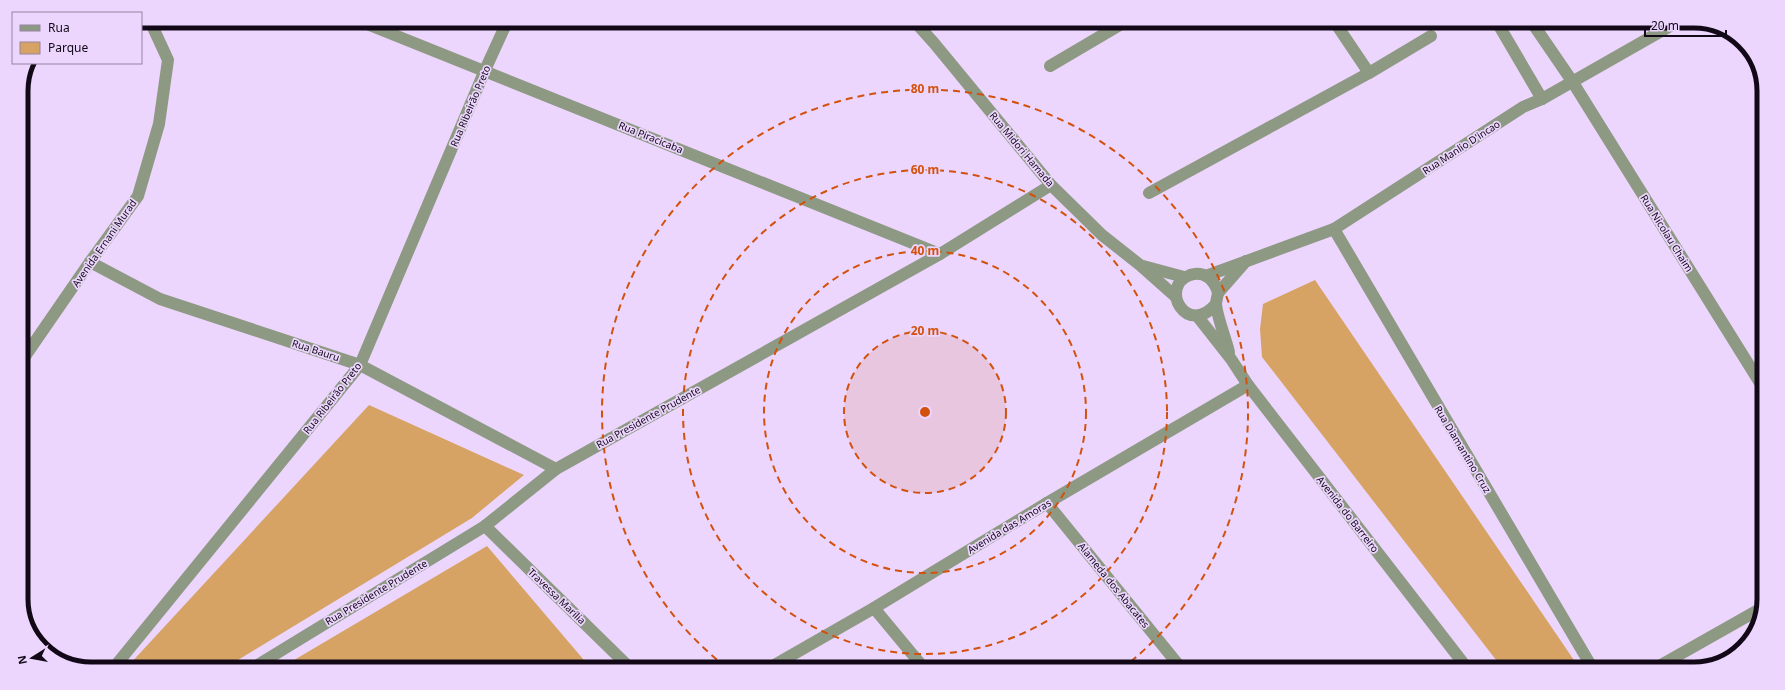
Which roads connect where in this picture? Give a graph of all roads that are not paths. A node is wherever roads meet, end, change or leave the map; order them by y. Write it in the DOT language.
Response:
graph roads {
  1 [pos="153,28"];
  2 [pos="377,28"];
  3 [pos="504,28"];
  4 [pos="920,28"];
  5 [pos="1115,28"];
  6 [pos="1339,28"];
  7 [pos="1500,28"];
  8 [pos="1537,28"];
  9 [pos="1667,28"];
  10 [pos="1431,36"];
  11 [pos="1050,66"];
  12 [pos="485,70"];
  13 [pos="1369,72"];
  14 [pos="1572,81"];
  15 [pos="1542,100"];
  16 [pos="1051,185"];
  17 [pos="1149,193"];
  18 [pos="1334,229"];
  19 [pos="940,254"];
  20 [pos="1247,260"];
  21 [pos="90,262"];
  22 [pos="1140,265"];
  23 [pos="1206,276"];
  24 [pos="1184,277"];
  25 [pos="1176,297"];
  26 [pos="1217,299"];
  27 [pos="1198,317"];
  28 [pos="28,352"];
  29 [pos="1231,359"];
  30 [pos="360,364"];
  31 [pos="1757,378"];
  32 [pos="1248,385"];
  33 [pos="556,469"];
  34 [pos="1047,503"];
  35 [pos="485,526"];
  36 [pos="874,608"];
  37 [pos="1755,612"];
  38 [pos="118,662"];
  39 [pos="263,662"];
  40 [pos="625,662"];
  41 [pos="780,662"];
  42 [pos="919,662"];
  43 [pos="1176,662"];
  44 [pos="1462,662"];
  45 [pos="1589,662"];
  46 [pos="1666,662"];
  1 -- 21 [label="street, Avenida Ernani Murad"];
  2 -- 12 [label="street, Rua Piracicaba"];
  3 -- 12 [label="street, Rua Ribeirão Preto"];
  4 -- 16 [label="street, Rua Midori Hamada"];
  5 -- 11 [label="street"];
  6 -- 13 [label="street"];
  7 -- 15 [label="street"];
  8 -- 14 [label="street, Rua Nicolau Chaim"];
  9 -- 14 [label="street, Rua Manlio D'incao"];
  10 -- 13 [label="street"];
  12 -- 19 [label="street, Rua Piracicaba"];
  12 -- 30 [label="street, Rua Ribeirão Preto"];
  13 -- 17 [label="street"];
  14 -- 15 [label="street, Rua Manlio D'incao"];
  14 -- 31 [label="street, Rua Nicolau Chaim"];
  15 -- 18 [label="street, Rua Manlio D'incao"];
  16 -- 19 [label="street, Rua Presidente Prudente"];
  16 -- 22 [label="street, Rua Midori Hamada"];
  18 -- 20 [label="street, Rua Manlio D'incao"];
  18 -- 45 [label="street, Rua Diamantino Cruz"];
  19 -- 33 [label="street, Rua Presidente Prudente"];
  20 -- 23 [label="street, Rua Manlio D'incao"];
  20 -- 26 [label="street, Rua Manlio D'incao"];
  21 -- 28 [label="street, Avenida Ernani Murad"];
  21 -- 30 [label="street, Rua Bauru"];
  22 -- 24 [label="street, Rua Midori Hamada"];
  22 -- 25 [label="street, Rua Midori Hamada"];
  23 -- 24 [label="street"];
  23 -- 26 [label="street"];
  24 -- 25 [label="street"];
  25 -- 27 [label="street"];
  26 -- 27 [label="street"];
  26 -- 29 [label="street, Avenida do Barreiro"];
  27 -- 29 [label="street, Avenida do Barreiro"];
  29 -- 32 [label="street, Avenida do Barreiro"];
  30 -- 33 [label="street, Rua Bauru"];
  30 -- 38 [label="street, Rua Ribeirão Preto"];
  32 -- 34 [label="street, Avenida das Amoras"];
  32 -- 44 [label="street, Avenida do Barreiro"];
  33 -- 35 [label="street, Rua Presidente Prudente"];
  34 -- 36 [label="street, Avenida das Amoras"];
  34 -- 43 [label="street, Alameda dos Abacates"];
  35 -- 39 [label="street, Rua Presidente Prudente"];
  35 -- 40 [label="street, Travessa Marília"];
  36 -- 41 [label="street, Avenida das Amoras"];
  36 -- 42 [label="street"];
  37 -- 46 [label="street"];
}
